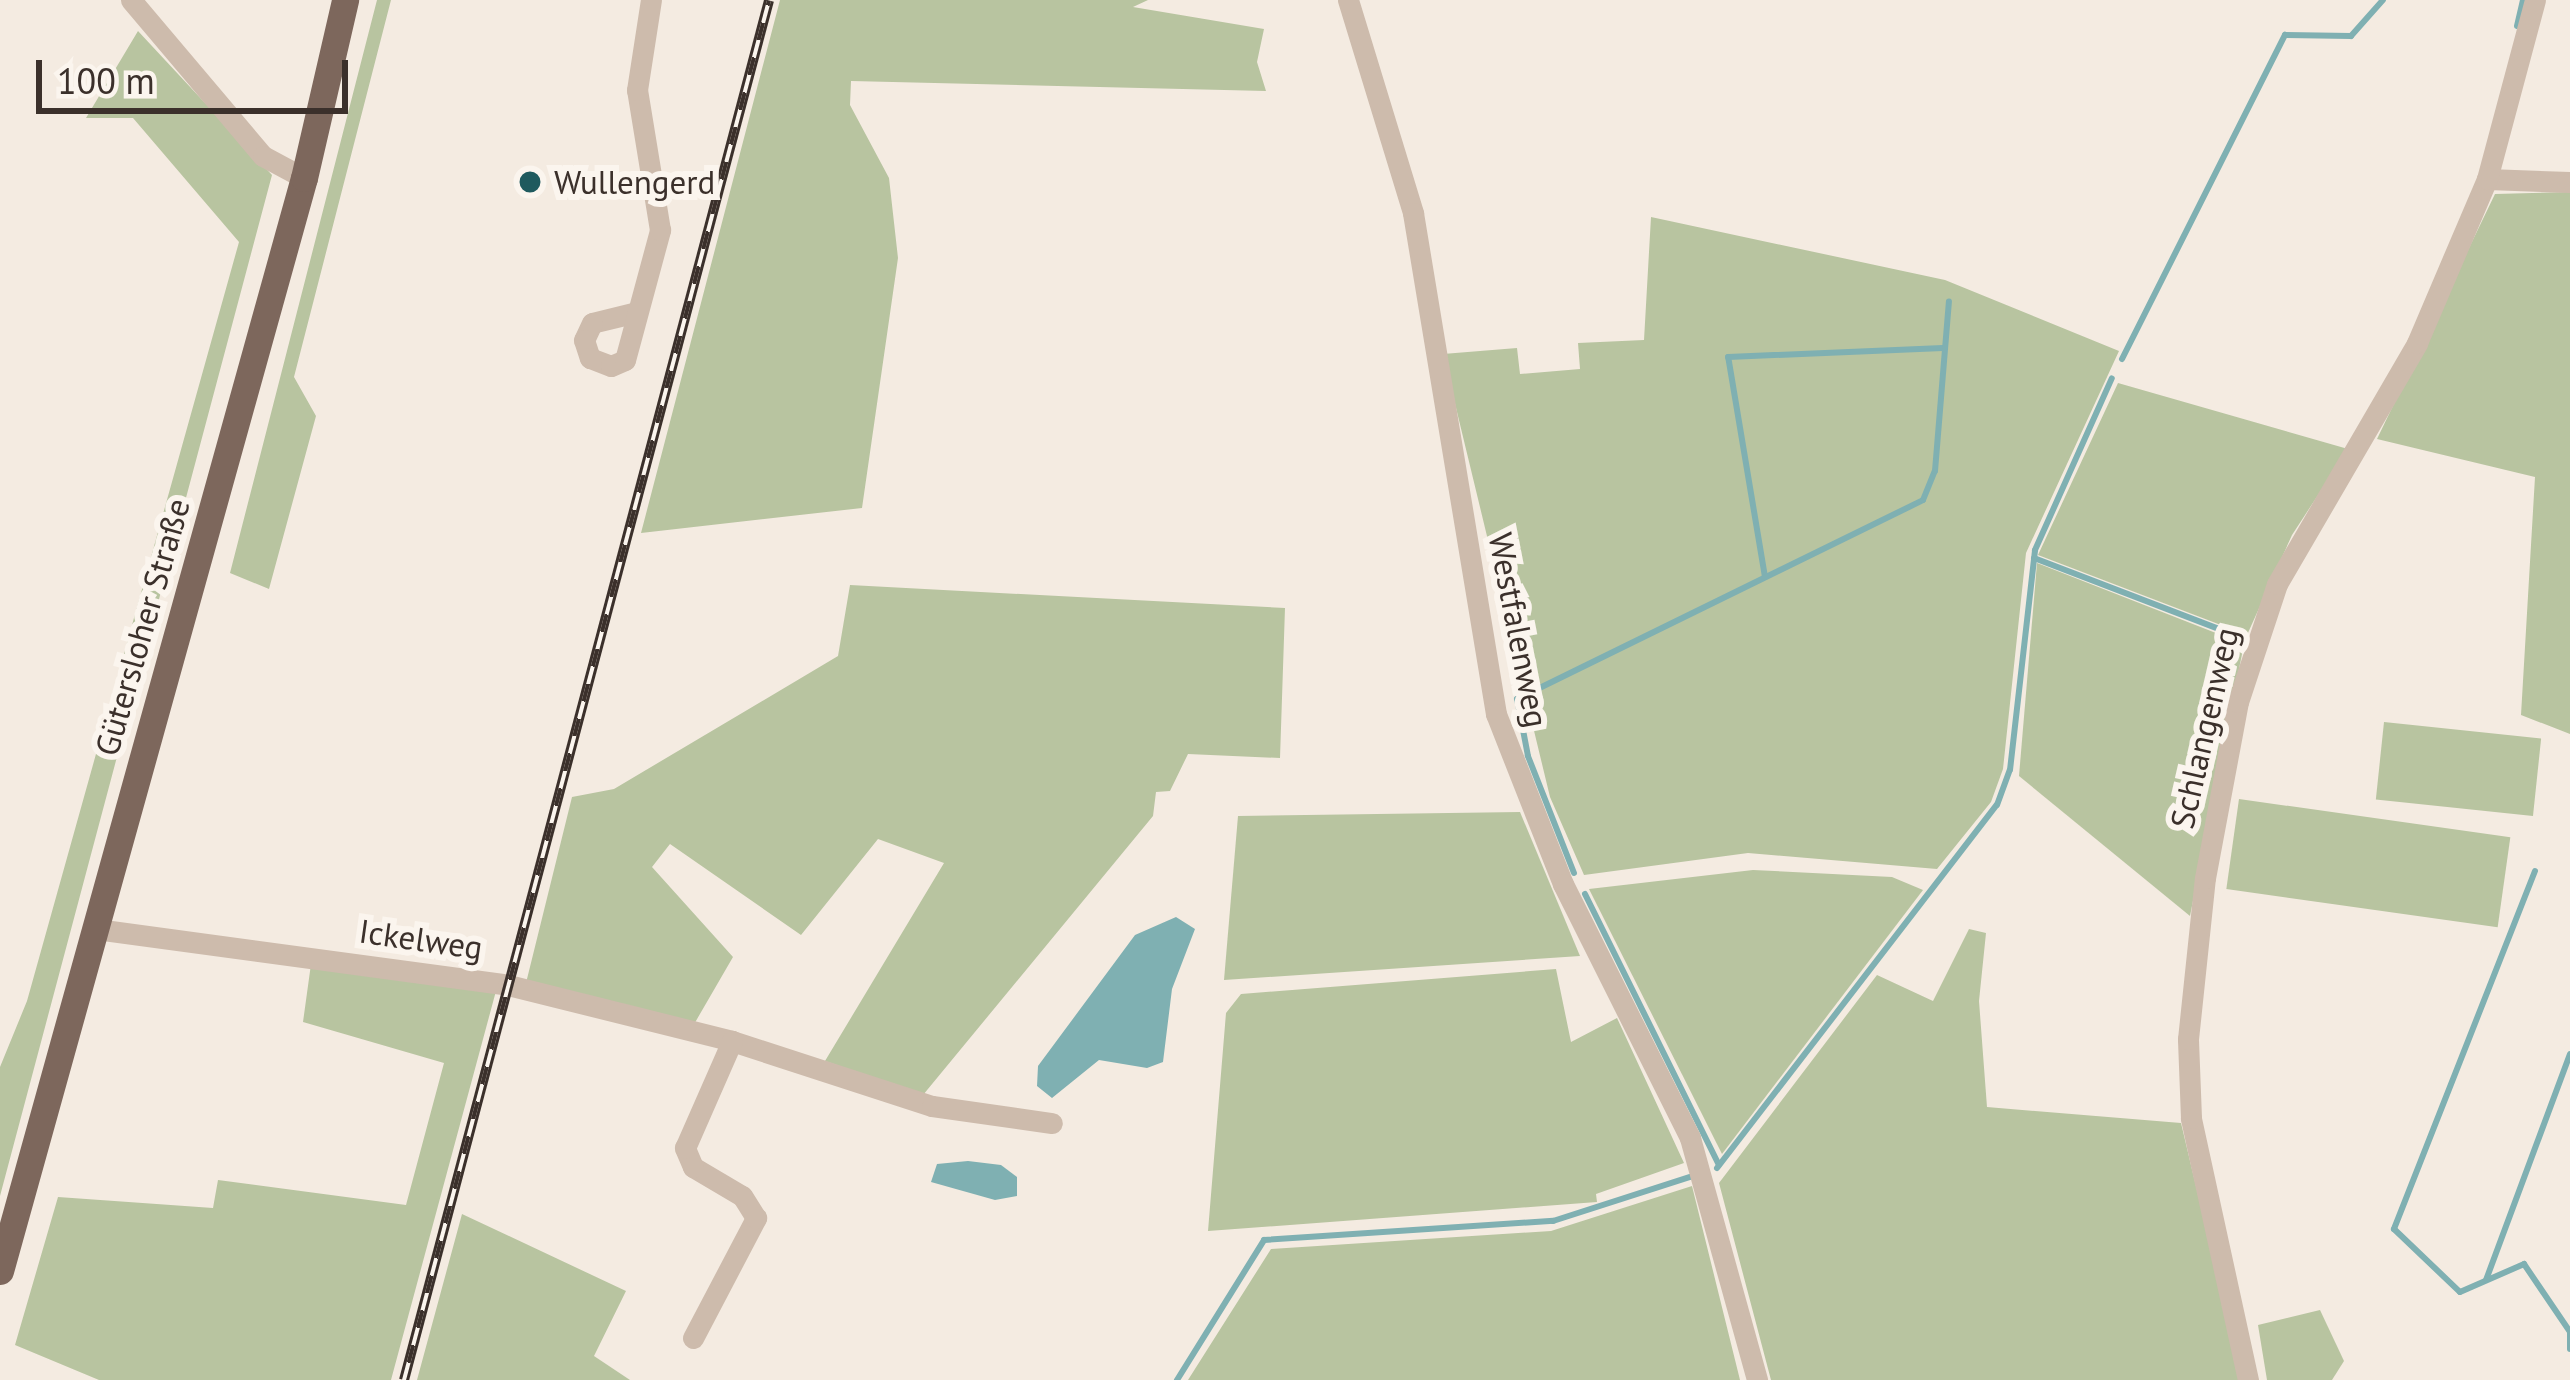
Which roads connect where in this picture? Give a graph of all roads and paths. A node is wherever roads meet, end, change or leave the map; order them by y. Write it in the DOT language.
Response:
graph roads {
  1 [pos="131,0"];
  2 [pos="345,0"];
  3 [pos="651,0"];
  4 [pos="1348,0"];
  5 [pos="2535,0"];
  6 [pos="304,178"];
  7 [pos="2487,179"];
  8 [pos="2570,182"];
  9 [pos="637,312"];
  10 [pos="96,929"];
  11 [pos="732,1041"];
  12 [pos="1052,1123"];
  13 [pos="0,1271"];
  14 [pos="693,1338"];
  15 [pos="1757,1380"];
  16 [pos="2248,1380"];
  1 -- 6 [label="street"];
  2 -- 6 [label="main road, Gütersloher Straße"];
  3 -- 9 [label="street"];
  4 -- 15 [label="street, Westfalenweg"];
  5 -- 7 [label="street, Schlangenweg"];
  6 -- 10 [label="main road, Gütersloher Straße"];
  7 -- 8 [label="street"];
  7 -- 16 [label="street, Schlangenweg"];
  10 -- 11 [label="street, Ickelweg"];
  10 -- 13 [label="main road, Gütersloher Straße"];
  11 -- 12 [label="street, Ickelweg"];
  11 -- 14 [label="street"];
}
